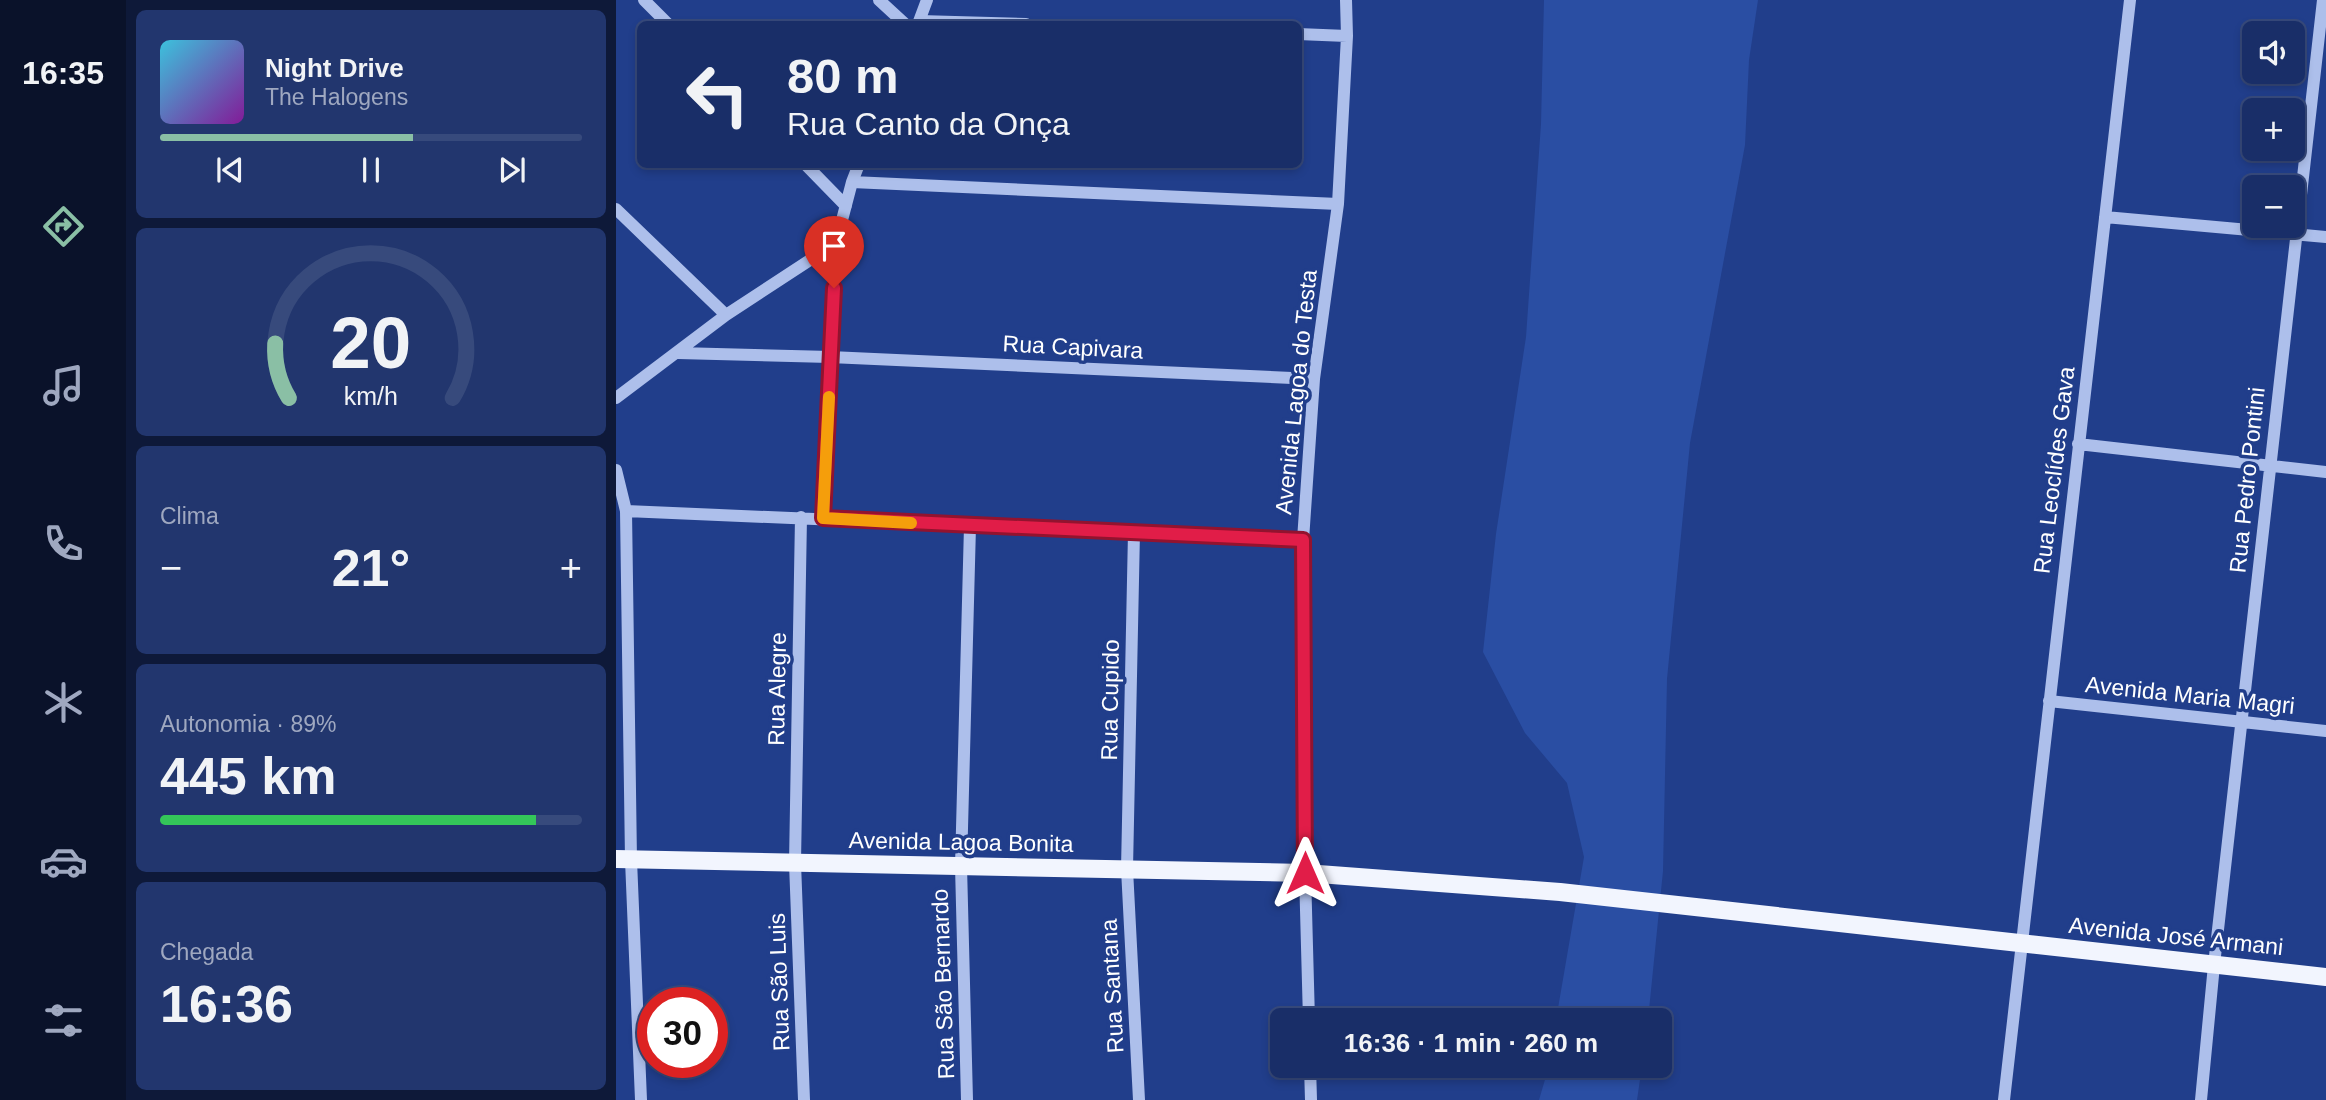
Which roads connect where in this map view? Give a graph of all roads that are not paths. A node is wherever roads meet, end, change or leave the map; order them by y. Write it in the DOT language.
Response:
graph roads {
  1 [pos="644,0"];
  2 [pos="879,0"];
  3 [pos="927,0"];
  4 [pos="1346,0"];
  5 [pos="2130,0"];
  6 [pos="2323,0"];
  7 [pos="665,21"];
  8 [pos="902,21"];
  9 [pos="920,21"];
  10 [pos="1302,34"];
  11 [pos="1347,36"];
  12 [pos="809,168"];
  13 [pos="857,168"];
  14 [pos="2303,175"];
  15 [pos="852,182"];
  16 [pos="1338,204"];
  17 [pos="846,205"];
  18 [pos="616,209"];
  19 [pos="2105,217"];
  20 [pos="2242,229"];
  21 [pos="2305,235"];
  22 [pos="2326,237"];
  23 [pos="2296,238"];
  24 [pos="836,243"];
  25 [pos="726,315"];
  26 [pos="678,353"];
  27 [pos="830,357"];
  28 [pos="1314,379"];
  29 [pos="616,398"];
  30 [pos="2078,444"];
  31 [pos="2270,466"];
  32 [pos="616,470"];
  33 [pos="2326,472"];
  34 [pos="619,497"];
  35 [pos="626,511"];
  36 [pos="801,517"];
  37 [pos="823,518"];
  38 [pos="970,526"];
  39 [pos="1134,532"];
  40 [pos="1303,540"];
  41 [pos="2049,701"];
  42 [pos="2241,722"];
  43 [pos="2326,731"];
  44 [pos="624,860"];
  45 [pos="795,863"];
  46 [pos="961,866"];
  47 [pos="1128,870"];
  48 [pos="1305,873"];
  49 [pos="2021,944"];
  50 [pos="2214,965"];
  51 [pos="2326,977"];
  52 [pos="1309,1008"];
  53 [pos="1310,1078"];
  54 [pos="642,1100"];
  55 [pos="804,1100"];
  56 [pos="967,1100"];
  57 [pos="1139,1100"];
  58 [pos="1311,1100"];
  59 [pos="2004,1100"];
  60 [pos="2201,1100"];
  1 -- 7 [label="street"];
  2 -- 8 [label="street"];
  3 -- 9 [label="street"];
  4 -- 11 [label="street, Avenida Lagoa do Testa"];
  5 -- 19 [label="street, Rua Leoclídes Gava"];
  6 -- 14 [label="street, Rua Pedro Pontini"];
  10 -- 11 [label="street"];
  11 -- 16 [label="street, Avenida Lagoa do Testa"];
  12 -- 17 [label="street"];
  13 -- 15 [label="street"];
  15 -- 16 [label="street"];
  15 -- 17 [label="street"];
  16 -- 28 [label="street, Avenida Lagoa do Testa"];
  17 -- 24 [label="street"];
  18 -- 25 [label="street"];
  19 -- 20 [label="street"];
  19 -- 30 [label="street, Rua Leoclídes Gava"];
  21 -- 22 [label="street"];
  23 -- 31 [label="street, Rua Pedro Pontini"];
  24 -- 25 [label="street"];
  24 -- 27 [label="street"];
  25 -- 26 [label="street"];
  26 -- 27 [label="street, Rua Capivara"];
  26 -- 29 [label="street"];
  27 -- 28 [label="street, Rua Capivara"];
  27 -- 37 [label="street"];
  28 -- 40 [label="street, Avenida Lagoa do Testa"];
  30 -- 31 [label="street"];
  30 -- 41 [label="street, Rua Leoclídes Gava"];
  31 -- 33 [label="street"];
  31 -- 42 [label="street, Rua Pedro Pontini"];
  32 -- 34 [label="street"];
  34 -- 35 [label="street"];
  35 -- 36 [label="street"];
  35 -- 44 [label="street"];
  36 -- 37 [label="street"];
  36 -- 45 [label="street, Rua Alegre"];
  37 -- 38 [label="street"];
  38 -- 39 [label="street"];
  38 -- 46 [label="street"];
  39 -- 40 [label="street"];
  39 -- 47 [label="street, Rua Cupido"];
  40 -- 48 [label="street, Avenida Lagoa do Testa"];
  41 -- 42 [label="street, Avenida Maria Magri"];
  41 -- 49 [label="street, Rua Leoclídes Gava"];
  42 -- 43 [label="street, Avenida Maria Magri"];
  42 -- 50 [label="street, Rua Pedro Pontini"];
  44 -- 45 [label="main road, Avenida Lagoa Bonita"];
  44 -- 54 [label="street"];
  45 -- 46 [label="main road, Avenida Lagoa Bonita"];
  45 -- 55 [label="street, Rua São Luis"];
  46 -- 47 [label="main road, Avenida Lagoa Bonita"];
  46 -- 56 [label="street, Rua São Bernardo"];
  47 -- 48 [label="main road, Avenida Lagoa Bonita"];
  47 -- 57 [label="street, Rua Santana"];
  48 -- 49 [label="main road, Avenida José Armani"];
  48 -- 52 [label="street, Avenida Lagoa do Testa"];
  49 -- 50 [label="main road, Avenida José Armani"];
  49 -- 59 [label="street, Rua Leoclídes Gava"];
  50 -- 51 [label="main road, Avenida José Armani"];
  50 -- 60 [label="street, Rua Pedro Pontini"];
  53 -- 58 [label="street"];
}
